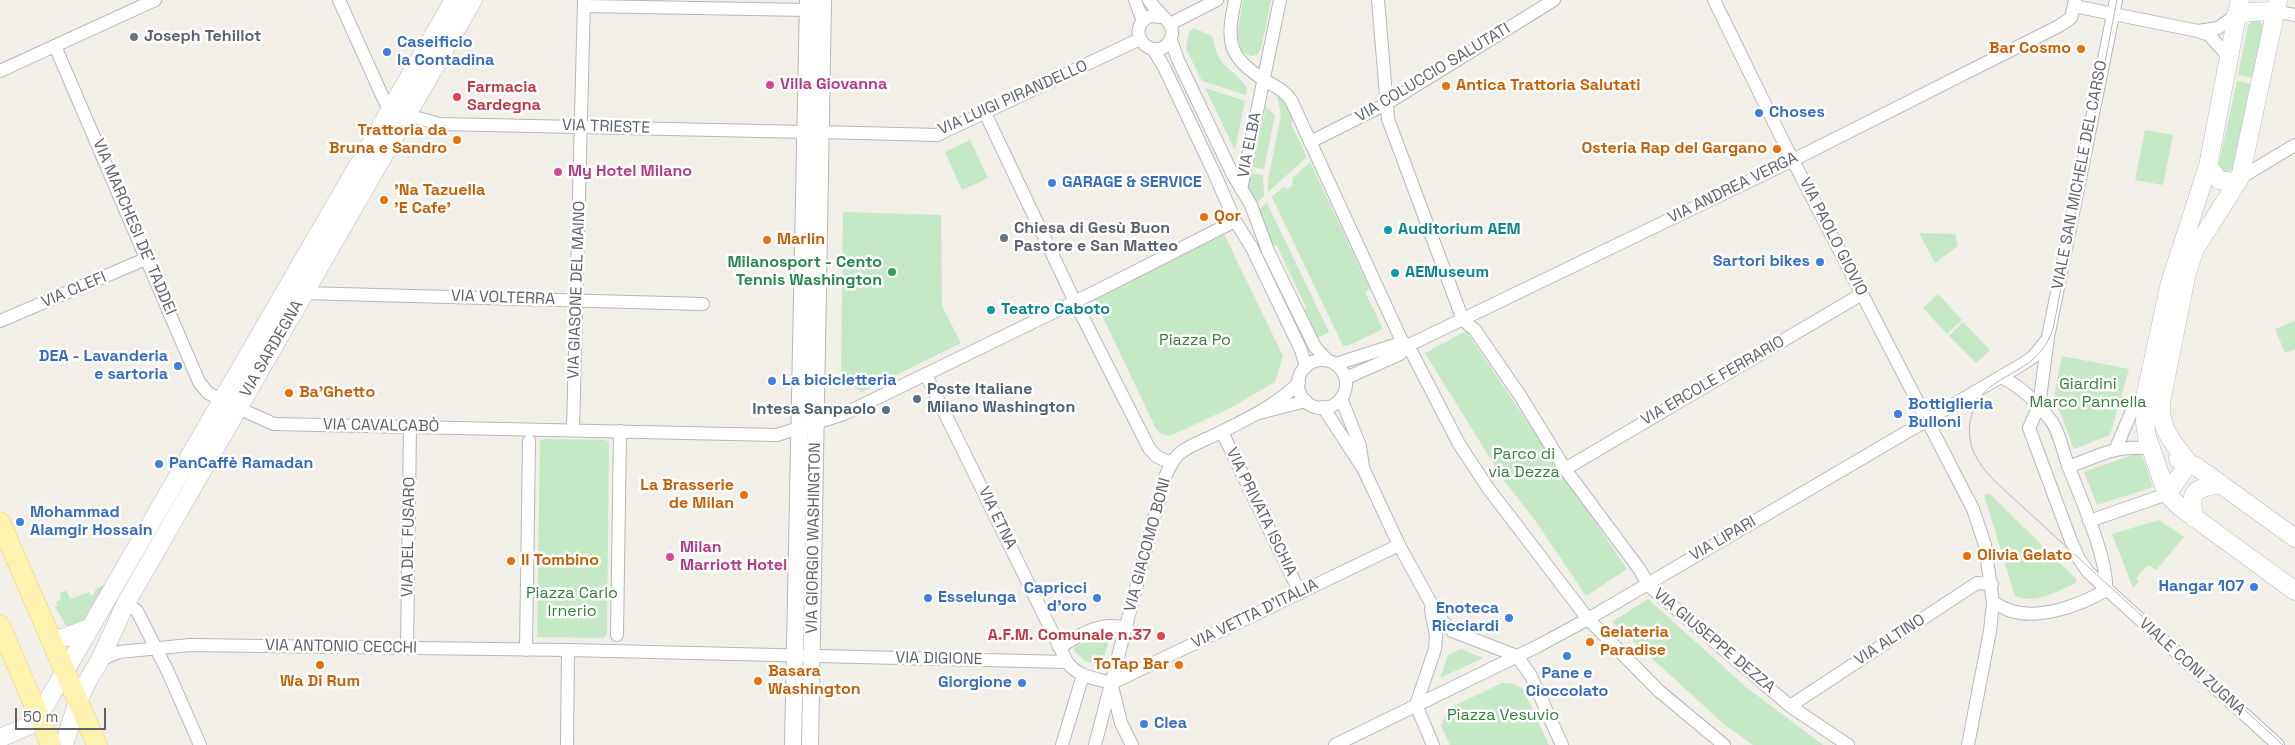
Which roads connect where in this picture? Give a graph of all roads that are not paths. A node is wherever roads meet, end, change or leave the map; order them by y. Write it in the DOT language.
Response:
graph roads {
  1 [pos="156,0"];
  2 [pos="339,0"];
  3 [pos="454,0"];
  4 [pos="473,0"];
  5 [pos="1135,0"];
  6 [pos="1149,0"];
  7 [pos="1217,0"];
  8 [pos="1235,0"];
  9 [pos="1280,0"];
  10 [pos="1378,0"];
  11 [pos="1554,0"];
  12 [pos="1714,0"];
  13 [pos="2116,0"];
  14 [pos="584,3"];
  15 [pos="2074,3"];
  16 [pos="816,5"];
  17 [pos="2276,5"];
  18 [pos="2238,8"];
  19 [pos="2113,14"];
  20 [pos="2295,15"];
  21 [pos="1166,20"];
  22 [pos="1143,21"];
  23 [pos="2198,31"];
  24 [pos="1140,39"];
  25 [pos="1171,40"];
  26 [pos="55,46"];
  27 [pos="1153,49"];
  28 [pos="2228,56"];
  29 [pos="0,71"];
  30 [pos="1263,79"];
  31 [pos="1386,104"];
  32 [pos="400,111"];
  33 [pos="986,113"];
  34 [pos="581,126"];
  35 [pos="813,132"];
  36 [pos="1310,142"];
  37 [pos="2295,145"];
  38 [pos="1793,160"];
  39 [pos="2208,166"];
  40 [pos="2240,178"];
  41 [pos="1241,188"];
  42 [pos="1235,221"];
  43 [pos="148,258"];
  44 [pos="296,291"];
  45 [pos="1862,294"];
  46 [pos="576,301"];
  47 [pos="1075,302"];
  48 [pos="703,304"];
  49 [pos="1463,320"];
  50 [pos="0,321"];
  51 [pos="2048,337"];
  52 [pos="1405,347"];
  53 [pos="1332,362"];
  54 [pos="1306,366"];
  55 [pos="926,375"];
  56 [pos="2001,377"];
  57 [pos="1346,378"];
  58 [pos="1299,382"];
  59 [pos="2146,393"];
  60 [pos="1341,398"];
  61 [pos="222,400"];
  62 [pos="1306,401"];
  63 [pos="2038,406"];
  64 [pos="1323,407"];
  65 [pos="238,408"];
  66 [pos="1257,414"];
  67 [pos="1927,420"];
  68 [pos="816,423"];
  69 [pos="410,427"];
  70 [pos="800,428"];
  71 [pos="573,430"];
  72 [pos="620,431"];
  73 [pos="1222,432"];
  74 [pos="528,435"];
  75 [pos="2116,448"];
  76 [pos="2152,449"];
  77 [pos="1171,463"];
  78 [pos="2189,463"];
  79 [pos="2068,467"];
  80 [pos="1565,469"];
  81 [pos="1364,470"];
  82 [pos="2221,484"];
  83 [pos="2168,494"];
  84 [pos="2194,518"];
  85 [pos="2089,521"];
  86 [pos="0,522"];
  87 [pos="2295,538"];
  88 [pos="1399,545"];
  89 [pos="1647,584"];
  90 [pos="1992,584"];
  91 [pos="2106,590"];
  92 [pos="2295,591"];
  93 [pos="1300,593"];
  94 [pos="110,594"];
  95 [pos="126,603"];
  96 [pos="1993,603"];
  97 [pos="1430,605"];
  98 [pos="2011,611"];
  99 [pos="1588,619"];
  100 [pos="0,626"];
  101 [pos="89,628"];
  102 [pos="1126,628"];
  103 [pos="1990,631"];
  104 [pos="617,635"];
  105 [pos="1463,636"];
  106 [pos="52,639"];
  107 [pos="1059,647"];
  108 [pos="156,648"];
  109 [pos="407,648"];
  110 [pos="1435,649"];
  111 [pos="526,650"];
  112 [pos="568,650"];
  113 [pos="795,656"];
  114 [pos="1518,656"];
  115 [pos="811,657"];
  116 [pos="100,660"];
  117 [pos="1067,662"];
  118 [pos="65,670"];
  119 [pos="1083,675"];
  120 [pos="1112,682"];
  121 [pos="78,700"];
  122 [pos="1416,705"];
  123 [pos="1790,706"];
  124 [pos="39,716"];
  125 [pos="0,738"];
  126 [pos="51,745"];
  127 [pos="64,745"];
  128 [pos="97,745"];
  129 [pos="200,745"];
  130 [pos="567,745"];
  131 [pos="793,745"];
  132 [pos="810,745"];
  133 [pos="1062,745"];
  134 [pos="1095,745"];
  135 [pos="1132,745"];
  136 [pos="1335,745"];
  137 [pos="1433,745"];
  138 [pos="1562,745"];
  139 [pos="1724,745"];
  140 [pos="1848,745"];
  141 [pos="1968,745"];
  142 [pos="2278,745"];
  1 -- 26 [label="street"];
  2 -- 32 [label="street"];
  3 -- 32 [label="main road, VIA SARDEGNA"];
  4 -- 32 [label="main road, VIA SARDEGNA"];
  5 -- 22 [label="street"];
  6 -- 21 [label="street"];
  7 -- 21 [label="street"];
  8 -- 30 [label="street"];
  9 -- 30 [label="street, VIA ELBA"];
  10 -- 31 [label="street"];
  11 -- 31 [label="street, VIA COLUCCIO SALUTATI"];
  12 -- 38 [label="street, VIA PAOLO GIOVIO"];
  13 -- 19 [label="street, VIALE SAN MICHELE DEL CARSO"];
  14 -- 16 [label="street"];
  14 -- 34 [label="street, VIA GIASONE DEL MAINO"];
  15 -- 19 [label="street"];
  15 -- 38 [label="street, VIA ANDREA VERGA"];
  16 -- 35 [label="street, VIA GIORGIO WASHINGTON"];
  17 -- 18 [label="main road"];
  17 -- 20 [label="street"];
  17 -- 40 [label="main road"];
  18 -- 23 [label="street"];
  18 -- 28 [label="main road"];
  19 -- 23 [label="street"];
  19 -- 51 [label="street, VIALE SAN MICHELE DEL CARSO"];
  21 -- 22 [label="street"];
  21 -- 25 [label="street"];
  22 -- 24 [label="street"];
  23 -- 28 [label="street"];
  24 -- 27 [label="street"];
  24 -- 33 [label="street, VIA LUIGI PIRANDELLO"];
  25 -- 27 [label="street"];
  25 -- 41 [label="street, VIA ELBA"];
  26 -- 29 [label="street"];
  26 -- 43 [label="street, VIA MARCHESI DE' TADDEI"];
  27 -- 42 [label="street, VIA ELBA"];
  28 -- 39 [label="main road"];
  30 -- 36 [label="street"];
  30 -- 41 [label="street, VIA ELBA"];
  31 -- 36 [label="street, VIA COLUCCIO SALUTATI"];
  31 -- 49 [label="street"];
  32 -- 34 [label="street, VIA TRIESTE"];
  32 -- 44 [label="main road, VIA SARDEGNA"];
  33 -- 35 [label="street, VIA LUIGI PIRANDELLO"];
  33 -- 47 [label="street"];
  34 -- 35 [label="street, VIA TRIESTE"];
  34 -- 46 [label="street, VIA GIASONE DEL MAINO"];
  35 -- 68 [label="street, VIA GIORGIO WASHINGTON"];
  35 -- 70 [label="street, VIA GIORGIO WASHINGTON"];
  36 -- 52 [label="street"];
  37 -- 40 [label="street"];
  38 -- 45 [label="street, VIA PAOLO GIOVIO"];
  38 -- 49 [label="street, VIA ANDREA VERGA"];
  39 -- 40 [label="main road"];
  39 -- 59 [label="main road"];
  40 -- 78 [label="main road"];
  41 -- 53 [label="street"];
  42 -- 47 [label="street"];
  42 -- 54 [label="street"];
  43 -- 50 [label="street, VIA CLEFI"];
  43 -- 61 [label="street, VIA MARCHESI DE' TADDEI"];
  44 -- 46 [label="street, VIA VOLTERRA"];
  44 -- 61 [label="main road, VIA SARDEGNA"];
  44 -- 65 [label="main road, VIA SARDEGNA"];
  45 -- 67 [label="street, VIA PAOLO GIOVIO"];
  45 -- 80 [label="street, VIA ERCOLE FERRARIO"];
  46 -- 48 [label="street, VIA VOLTERRA"];
  46 -- 71 [label="street, VIA GIASONE DEL MAINO"];
  47 -- 55 [label="street"];
  47 -- 77 [label="street"];
  49 -- 52 [label="street, VIA ANDREA VERGA"];
  49 -- 80 [label="street, VIA GIUSEPPE DEZZA"];
  51 -- 56 [label="street, VIA LIPARI"];
  51 -- 63 [label="street, VIALE SAN MICHELE DEL CARSO"];
  52 -- 53 [label="street"];
  52 -- 57 [label="street"];
  52 -- 99 [label="street"];
  53 -- 54 [label="street"];
  53 -- 57 [label="street"];
  54 -- 58 [label="street"];
  55 -- 68 [label="street"];
  55 -- 107 [label="street, VIA ETNA"];
  56 -- 63 [label="street"];
  56 -- 67 [label="street, VIA LIPARI"];
  57 -- 60 [label="street"];
  58 -- 62 [label="street"];
  58 -- 66 [label="street"];
  59 -- 75 [label="street"];
  59 -- 76 [label="main road"];
  60 -- 64 [label="street"];
  60 -- 81 [label="street"];
  61 -- 65 [label="main road"];
  61 -- 94 [label="main road, VIA SARDEGNA"];
  62 -- 64 [label="street"];
  62 -- 66 [label="street"];
  63 -- 79 [label="street"];
  63 -- 91 [label="street, VIALE CONI ZUGNA"];
  64 -- 81 [label="street"];
  65 -- 69 [label="street, VIA CAVALCABÒ"];
  65 -- 95 [label="main road, VIA SARDEGNA"];
  66 -- 73 [label="street"];
  67 -- 89 [label="street, VIA LIPARI"];
  67 -- 90 [label="street, VIA PAOLO GIOVIO"];
  68 -- 70 [label="street"];
  68 -- 115 [label="street, VIA GIORGIO WASHINGTON"];
  69 -- 74 [label="street, VIA CAVALCABÒ"];
  69 -- 109 [label="street, VIA DEL FUSARO"];
  70 -- 72 [label="street"];
  70 -- 113 [label="street, VIA GIORGIO WASHINGTON"];
  71 -- 72 [label="street"];
  71 -- 74 [label="street"];
  72 -- 104 [label="street"];
  73 -- 77 [label="street"];
  73 -- 93 [label="street, VIA PRIVATA ISCHIA"];
  74 -- 111 [label="street"];
  75 -- 76 [label="street"];
  75 -- 79 [label="street"];
  76 -- 78 [label="main road"];
  76 -- 83 [label="main road"];
  77 -- 102 [label="street, VIA GIACOMO BONI"];
  78 -- 82 [label="main road"];
  78 -- 83 [label="main road"];
  79 -- 85 [label="street"];
  80 -- 89 [label="street, VIA GIUSEPPE DEZZA"];
  81 -- 88 [label="street"];
  82 -- 84 [label="main road"];
  82 -- 87 [label="main road"];
  83 -- 84 [label="main road"];
  83 -- 85 [label="street"];
  84 -- 92 [label="main road"];
  85 -- 91 [label="street"];
  86 -- 106 [label="main road"];
  88 -- 93 [label="street, VIA VETTA D'ITALIA"];
  88 -- 97 [label="street"];
  89 -- 99 [label="street, VIA LIPARI"];
  89 -- 123 [label="street, VIA GIUSEPPE DEZZA"];
  90 -- 96 [label="street, VIA PAOLO GIOVIO"];
  90 -- 123 [label="street, VIA ALTINO"];
  91 -- 98 [label="street"];
  91 -- 142 [label="street, VIALE CONI ZUGNA"];
  93 -- 120 [label="street, VIA VETTA D'ITALIA"];
  94 -- 95 [label="main road"];
  94 -- 101 [label="main road, VIA SARDEGNA"];
  95 -- 108 [label="street"];
  95 -- 116 [label="main road, VIA SARDEGNA"];
  96 -- 98 [label="street"];
  96 -- 103 [label="street, VIA PAOLO GIOVIO"];
  97 -- 105 [label="street"];
  97 -- 110 [label="street"];
  98 -- 103 [label="street"];
  99 -- 114 [label="street, VIA LIPARI"];
  99 -- 139 [label="street"];
  100 -- 124 [label="main road"];
  101 -- 106 [label="main road"];
  101 -- 118 [label="main road, VIA SARDEGNA"];
  102 -- 107 [label="street, VIA GIACOMO BONI"];
  102 -- 120 [label="street, VIA GIACOMO BONI"];
  103 -- 141 [label="street, VIA PAOLO GIOVIO"];
  105 -- 110 [label="street"];
  105 -- 114 [label="street"];
  106 -- 118 [label="main road"];
  107 -- 117 [label="street, VIA ETNA"];
  108 -- 109 [label="street, VIA ANTONIO CECCHI"];
  108 -- 116 [label="street, VIA ANTONIO CECCHI"];
  108 -- 129 [label="street"];
  109 -- 111 [label="street, VIA ANTONIO CECCHI"];
  110 -- 122 [label="street"];
  111 -- 112 [label="street"];
  112 -- 113 [label="street"];
  112 -- 130 [label="street"];
  113 -- 115 [label="street, VIA GIORGIO WASHINGTON"];
  113 -- 131 [label="street, VIA GIORGIO WASHINGTON"];
  114 -- 122 [label="street"];
  114 -- 138 [label="street"];
  115 -- 117 [label="street, VIA DIGIONE"];
  115 -- 132 [label="street, VIA GIORGIO WASHINGTON"];
  116 -- 121 [label="main road, VIA SARDEGNA"];
  117 -- 119 [label="street"];
  118 -- 121 [label="main road"];
  118 -- 124 [label="main road, VIA SARDEGNA"];
  119 -- 120 [label="street"];
  119 -- 133 [label="street"];
  120 -- 134 [label="street, VIA GIACOMO BONI"];
  120 -- 135 [label="street, VIA GIACOMO BONI"];
  121 -- 127 [label="main road, VIA SARDEGNA"];
  121 -- 128 [label="main road"];
  122 -- 136 [label="street"];
  122 -- 137 [label="street"];
  123 -- 140 [label="street, VIA GIUSEPPE DEZZA"];
  124 -- 125 [label="main road"];
  124 -- 126 [label="main road"];
}
